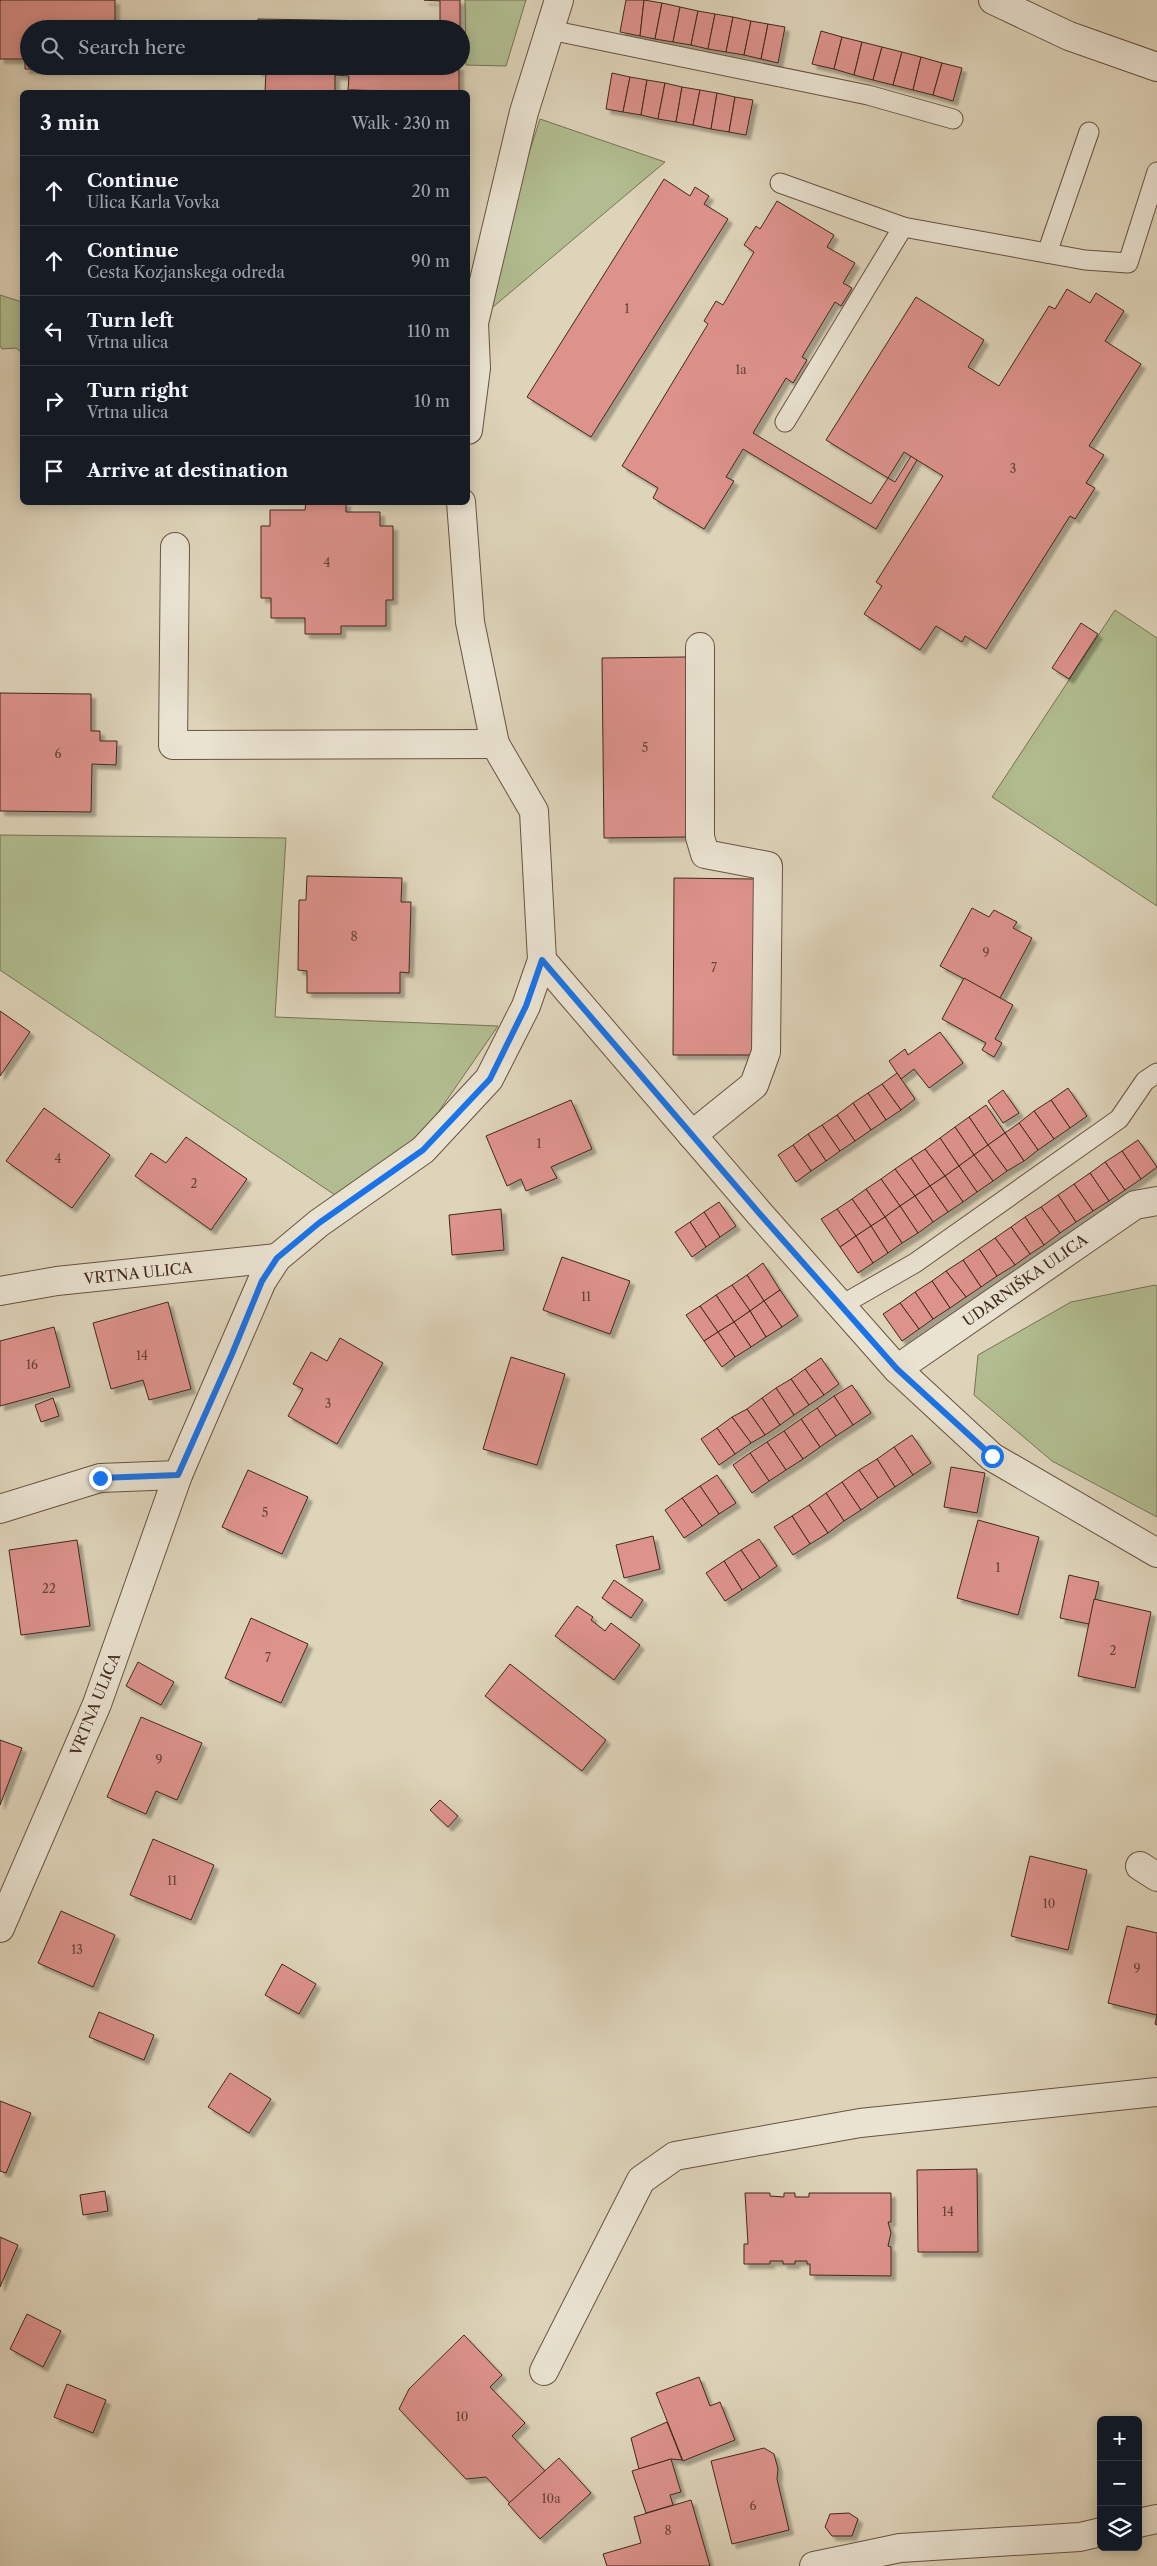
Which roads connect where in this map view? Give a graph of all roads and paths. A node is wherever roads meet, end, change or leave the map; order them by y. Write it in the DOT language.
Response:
graph roads {
  1 [pos="559,0"];
  2 [pos="993,0"];
  3 [pos="550,30"];
  4 [pos="1157,67"];
  5 [pos="953,119"];
  6 [pos="1089,132"];
  7 [pos="1157,172"];
  8 [pos="780,183"];
  9 [pos="903,227"];
  10 [pos="1047,253"];
  11 [pos="470,414"];
  12 [pos="784,422"];
  13 [pos="461,505"];
  14 [pos="175,547"];
  15 [pos="700,647"];
  16 [pos="496,744"];
  17 [pos="542,960"];
  18 [pos="1157,1074"];
  19 [pos="692,1135"];
  20 [pos="1157,1201"];
  21 [pos="277,1258"];
  22 [pos="0,1291"];
  23 [pos="840,1306"];
  24 [pos="897,1369"];
  25 [pos="178,1475"];
  26 [pos="0,1509"];
  27 [pos="1157,1553"];
  28 [pos="0,1928"];
  29 [pos="1157,2092"];
  30 [pos="544,2371"];
  31 [pos="1157,2519"];
  32 [pos="1142,2522"];
  33 [pos="1097,2533"];
  34 [pos="814,2566"];
  1 -- 3 [label="street"];
  2 -- 4 [label="street"];
  3 -- 5 [label="lane"];
  3 -- 11 [label="street"];
  6 -- 10 [label="lane"];
  7 -- 10 [label="lane"];
  8 -- 9 [label="lane"];
  9 -- 10 [label="lane"];
  9 -- 12 [label="lane"];
  13 -- 16 [label="street"];
  14 -- 16 [label="street"];
  15 -- 19 [label="street"];
  16 -- 17 [label="street"];
  17 -- 19 [label="street"];
  17 -- 21 [label="street, VRTNA ULICA"];
  18 -- 23 [label="lane"];
  19 -- 23 [label="street"];
  20 -- 24 [label="street, UDARNIŠKA ULICA"];
  21 -- 22 [label="street, VRTNA ULICA"];
  21 -- 25 [label="street, VRTNA ULICA"];
  23 -- 24 [label="street"];
  24 -- 27 [label="street"];
  25 -- 26 [label="street"];
  25 -- 28 [label="street, VRTNA ULICA"];
  29 -- 30 [label="street"];
  31 -- 32 [label="street"];
  33 -- 34 [label="street"];
}
